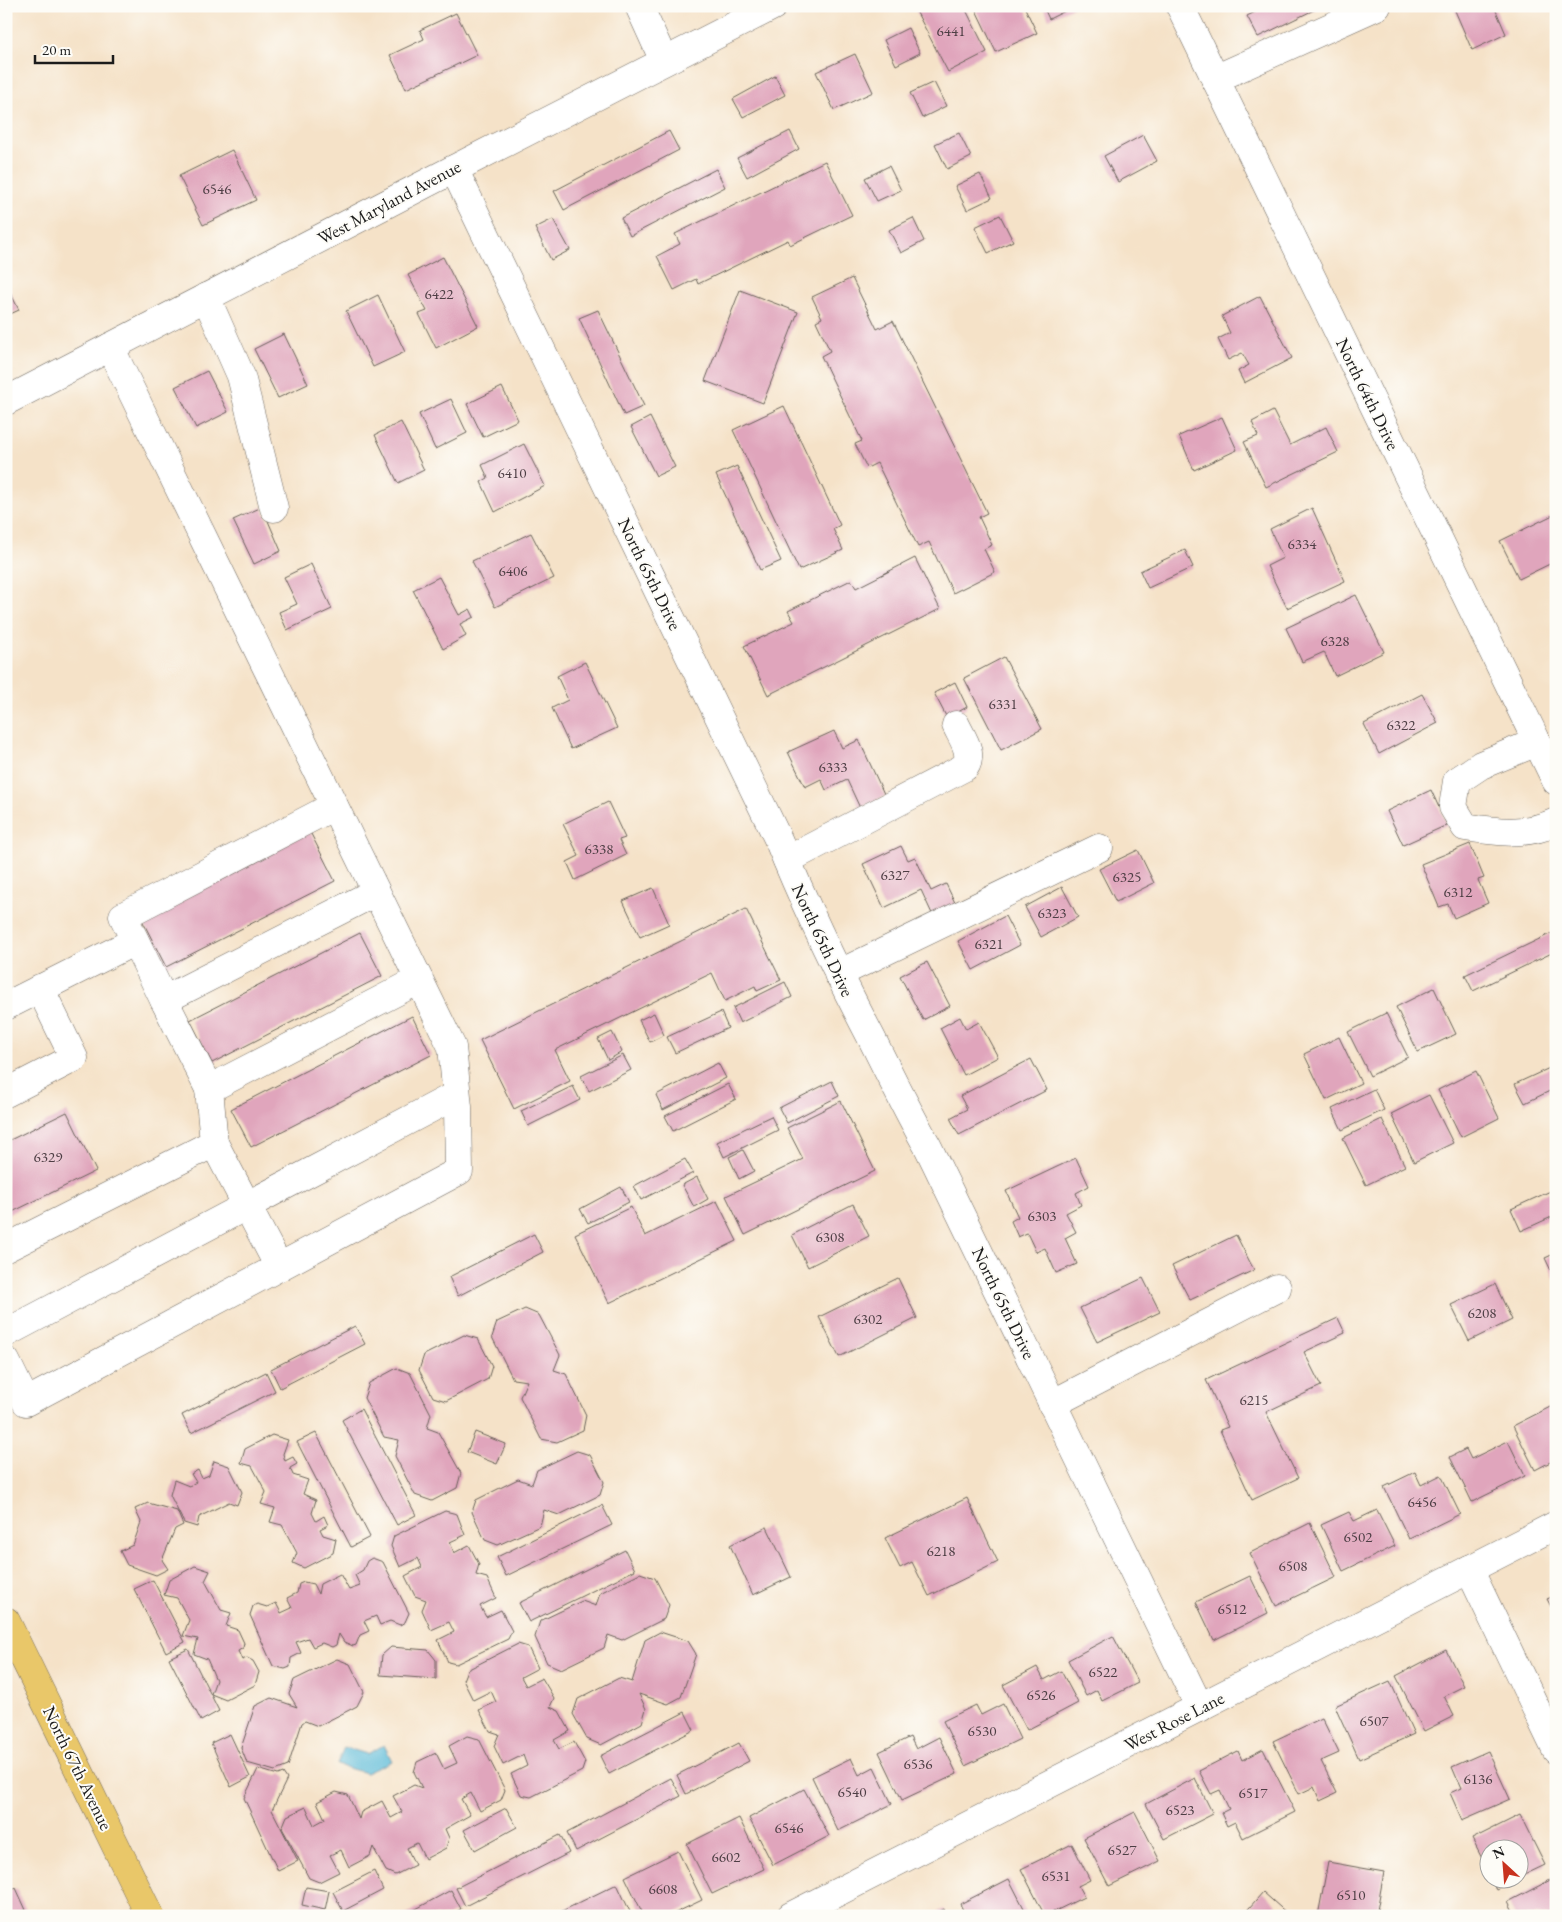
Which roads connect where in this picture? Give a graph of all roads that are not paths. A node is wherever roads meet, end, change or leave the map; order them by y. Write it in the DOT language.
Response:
graph roads {
  1 [pos="639,6"];
  2 [pos="773,6"];
  3 [pos="1180,6"];
  4 [pos="1377,6"];
  5 [pos="744,13"];
  6 [pos="664,61"];
  7 [pos="1216,79"];
  8 [pos="454,169"];
  9 [pos="206,297"];
  10 [pos="110,347"];
  11 [pos="6,400"];
  12 [pos="274,508"];
  13 [pos="956,725"];
  14 [pos="1536,742"];
  15 [pos="1556,782"];
  16 [pos="334,806"];
  17 [pos="1556,822"];
  18 [pos="1098,848"];
  19 [pos="786,860"];
  20 [pos="376,892"];
  21 [pos="135,941"];
  22 [pos="838,974"];
  23 [pos="419,980"];
  24 [pos="40,988"];
  25 [pos="164,1000"];
  26 [pos="6,1006"];
  27 [pos="209,1089"];
  28 [pos="6,1093"];
  29 [pos="456,1095"];
  30 [pos="214,1143"];
  31 [pos="247,1206"];
  32 [pos="6,1248"];
  33 [pos="279,1267"];
  34 [pos="1277,1288"];
  35 [pos="6,1333"];
  36 [pos="6,1361"];
  37 [pos="1052,1404"];
  38 [pos="1556,1525"];
  39 [pos="1468,1568"];
  40 [pos="6,1621"];
  41 [pos="1200,1708"];
  42 [pos="1556,1750"];
  43 [pos="150,1916"];
  44 [pos="791,1916"];
  1 -- 6 [label="street"];
  2 -- 5 [label="street, West Maryland Avenue"];
  3 -- 7 [label="street, North 64th Drive"];
  4 -- 7 [label="street"];
  5 -- 6 [label="street, West Maryland Avenue"];
  6 -- 8 [label="street, West Maryland Avenue"];
  7 -- 14 [label="street, North 64th Drive"];
  8 -- 9 [label="street, West Maryland Avenue"];
  8 -- 19 [label="street, North 65th Drive"];
  9 -- 10 [label="street, West Maryland Avenue"];
  9 -- 12 [label="street"];
  10 -- 11 [label="street, West Maryland Avenue"];
  10 -- 16 [label="street"];
  13 -- 19 [label="street"];
  14 -- 15 [label="street, North 64th Drive"];
  14 -- 17 [label="street"];
  16 -- 20 [label="street"];
  16 -- 21 [label="street"];
  18 -- 22 [label="street"];
  19 -- 22 [label="street, North 65th Drive"];
  20 -- 23 [label="street"];
  20 -- 25 [label="street"];
  21 -- 24 [label="street"];
  21 -- 25 [label="street"];
  22 -- 37 [label="street, North 65th Drive"];
  23 -- 27 [label="street"];
  23 -- 29 [label="street"];
  24 -- 26 [label="street"];
  24 -- 28 [label="street"];
  25 -- 27 [label="street"];
  27 -- 30 [label="street"];
  29 -- 31 [label="street"];
  29 -- 33 [label="street"];
  30 -- 31 [label="street"];
  30 -- 32 [label="street"];
  31 -- 33 [label="street"];
  31 -- 35 [label="street"];
  33 -- 36 [label="street"];
  34 -- 37 [label="street"];
  37 -- 41 [label="street, North 65th Drive"];
  38 -- 39 [label="street, West Rose Lane"];
  39 -- 41 [label="street, West Rose Lane"];
  39 -- 42 [label="street"];
  40 -- 43 [label="main road, North 67th Avenue"];
  41 -- 44 [label="street, West Rose Lane"];
}
